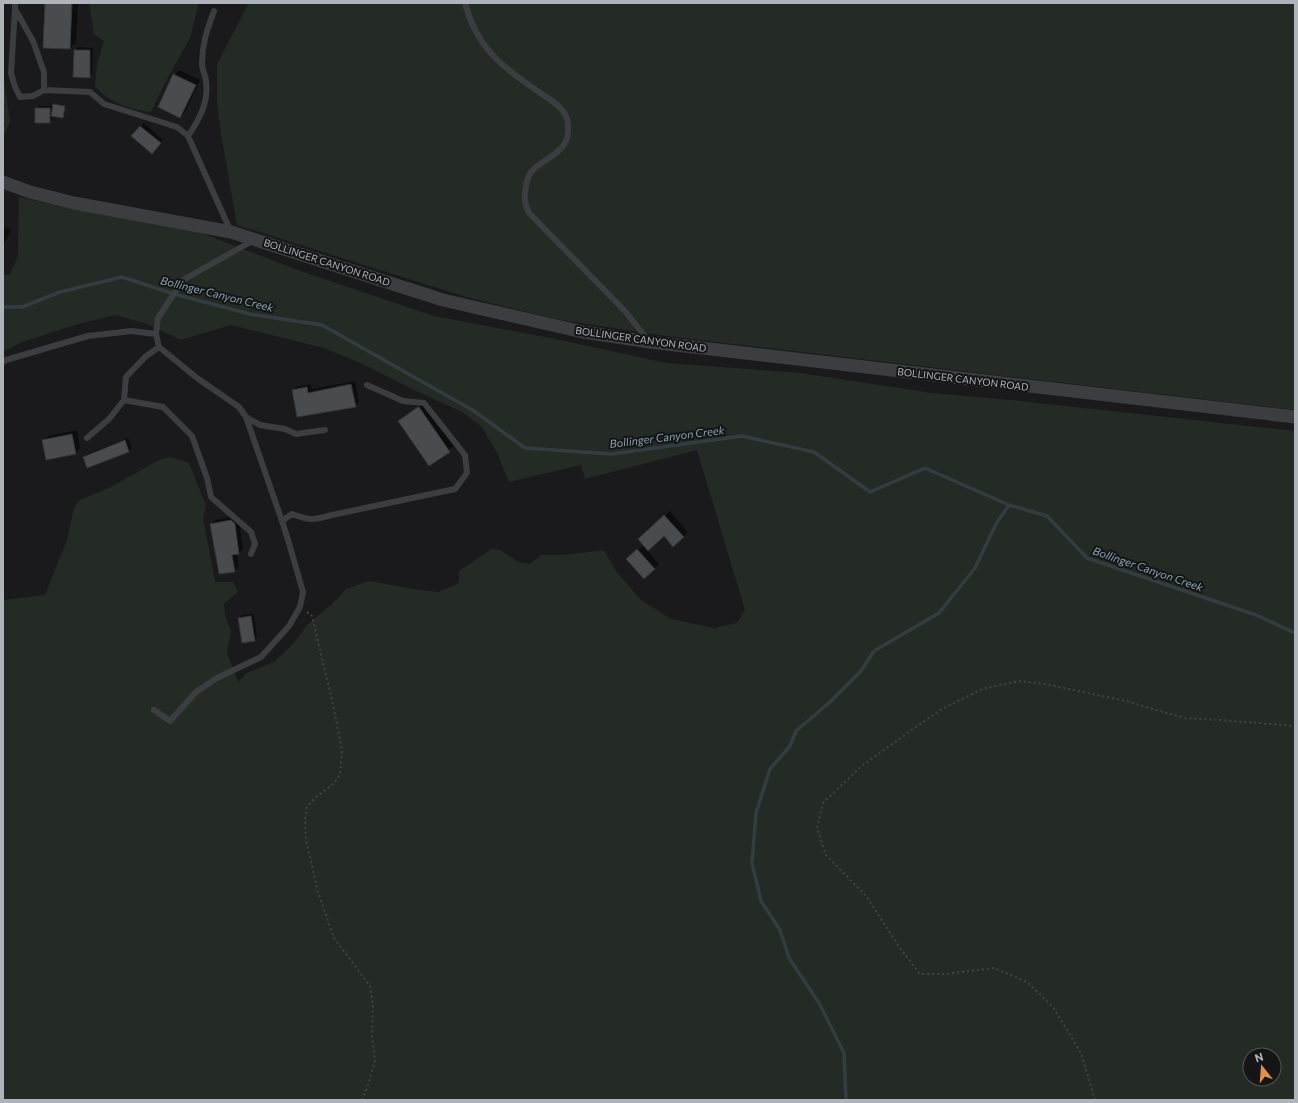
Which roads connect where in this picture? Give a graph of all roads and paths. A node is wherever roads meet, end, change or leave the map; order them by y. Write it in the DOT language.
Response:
graph roads {
  1 [pos="466,3"];
  2 [pos="15,6"];
  3 [pos="214,11"];
  4 [pos="44,90"];
  5 [pos="188,136"];
  6 [pos="3,182"];
  7 [pos="231,232"];
  8 [pos="256,239"];
  9 [pos="156,334"];
  10 [pos="650,342"];
  11 [pos="159,347"];
  12 [pos="3,362"];
  13 [pos="367,385"];
  14 [pos="124,400"];
  15 [pos="246,417"];
  16 [pos="1295,418"];
  17 [pos="325,430"];
  18 [pos="87,438"];
  19 [pos="282,521"];
  20 [pos="251,554"];
  21 [pos="300,607"];
  22 [pos="154,710"];
  23 [pos="1295,726"];
  24 [pos="362,1100"];
  25 [pos="1095,1100"];
  1 -- 10 [label="lane"];
  2 -- 4 [label="lane"];
  2 -- 4 [label="lane"];
  3 -- 5 [label="lane"];
  4 -- 5 [label="lane"];
  5 -- 7 [label="lane"];
  6 -- 7 [label="street, BOLLINGER CANYON ROAD"];
  7 -- 8 [label="street, BOLLINGER CANYON ROAD"];
  8 -- 9 [label="lane"];
  8 -- 10 [label="street, BOLLINGER CANYON ROAD"];
  9 -- 11 [label="lane"];
  9 -- 12 [label="lane"];
  10 -- 16 [label="street, BOLLINGER CANYON ROAD"];
  11 -- 14 [label="lane"];
  11 -- 15 [label="lane"];
  13 -- 19 [label="lane"];
  14 -- 18 [label="lane"];
  14 -- 20 [label="lane"];
  15 -- 17 [label="lane"];
  15 -- 19 [label="lane"];
  19 -- 21 [label="lane"];
  21 -- 22 [label="lane"];
  21 -- 24 [label="path"];
  23 -- 25 [label="path"];
}
